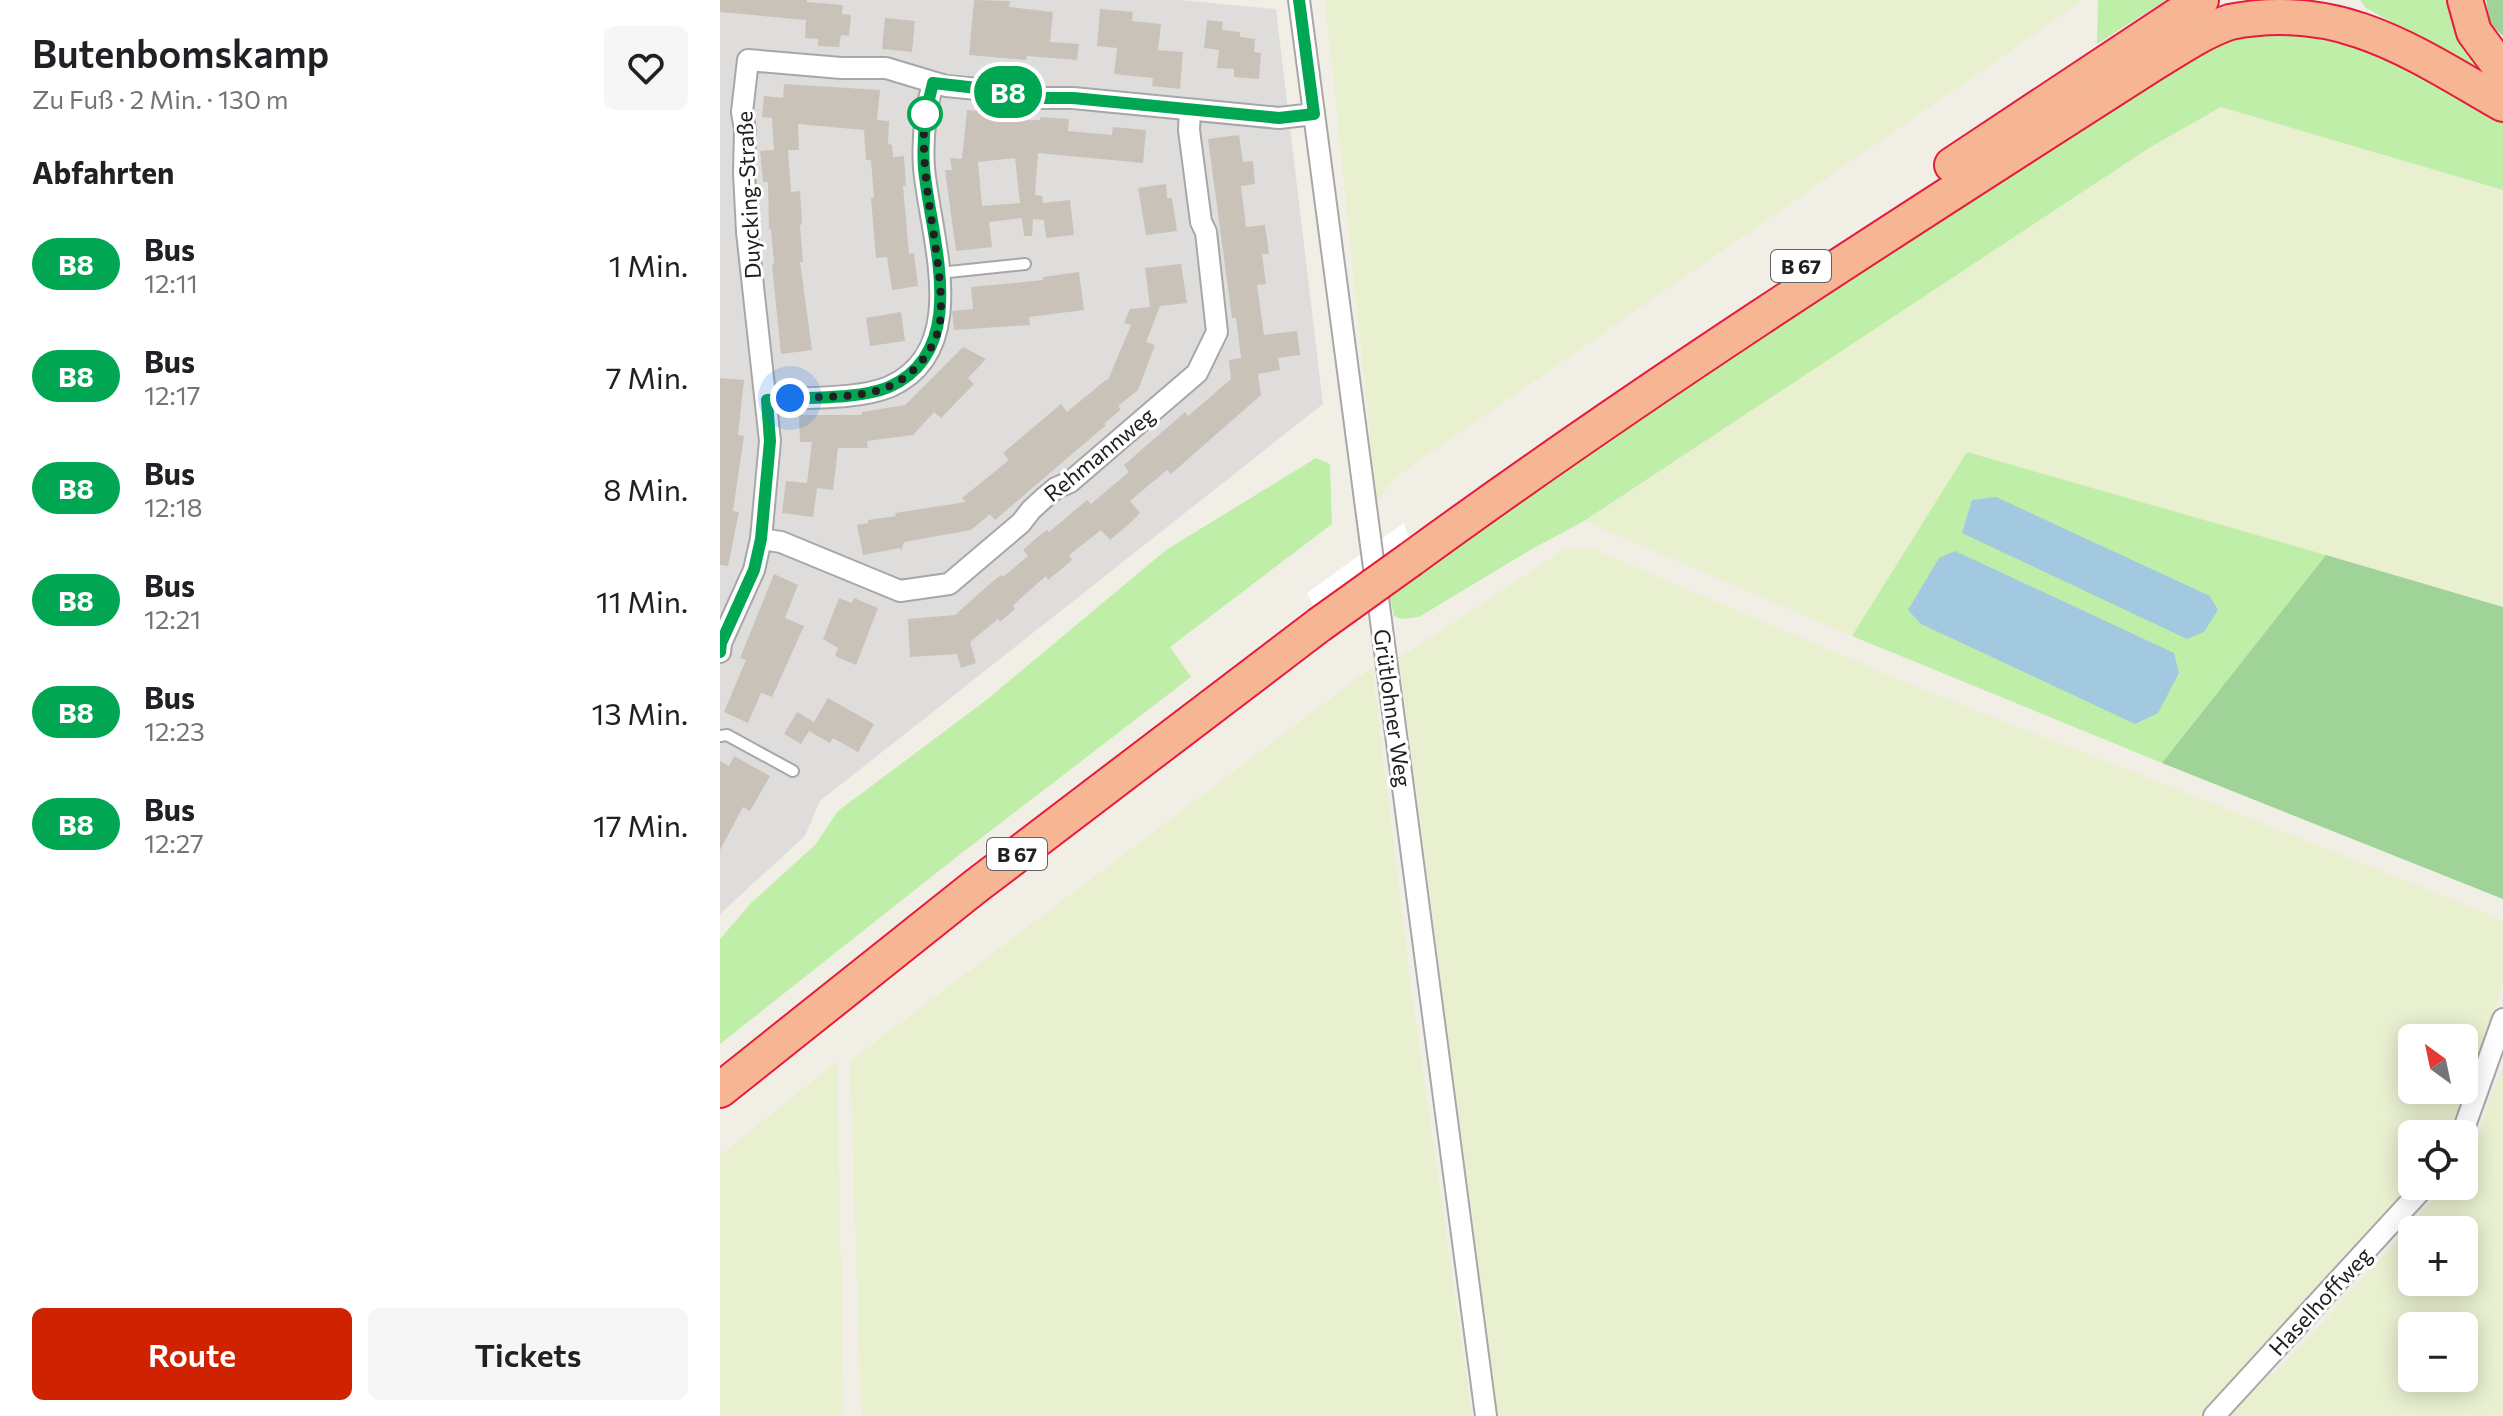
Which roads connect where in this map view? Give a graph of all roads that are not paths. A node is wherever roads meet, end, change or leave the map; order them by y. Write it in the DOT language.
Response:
graph roads {
  1 [pos="1299,0"];
  2 [pos="2201,0"];
  3 [pos="2225,0"];
  4 [pos="2465,0"];
  5 [pos="2503,71"];
  6 [pos="933,83"];
  7 [pos="2503,104"];
  8 [pos="1190,110"];
  9 [pos="1314,114"];
  10 [pos="1876,241"];
  11 [pos="1025,264"];
  12 [pos="939,273"];
  13 [pos="767,400"];
  14 [pos="761,539"];
  15 [pos="1408,549"];
  16 [pos="1316,616"];
  17 [pos="720,652"];
  18 [pos="720,736"];
  19 [pos="793,771"];
  20 [pos="2503,1019"];
  21 [pos="720,1067"];
  22 [pos="720,1090"];
  23 [pos="2467,1120"];
  24 [pos="2412,1200"];
  25 [pos="1486,1416"];
  26 [pos="2214,1416"];
  1 -- 9 [label="street, Grütlohner Weg"];
  2 -- 15 [label="highway, B 67"];
  3 -- 10 [label="highway, B 67"];
  4 -- 5 [label="highway"];
  6 -- 8 [label="street, Duycking-Straße"];
  6 -- 12 [label="street"];
  6 -- 13 [label="street, Duycking-Straße"];
  7 -- 10 [label="highway"];
  8 -- 9 [label="street, Duycking-Straße"];
  8 -- 14 [label="street, Rehmannweg"];
  9 -- 25 [label="street, Grütlohner Weg"];
  10 -- 15 [label="highway, B 67"];
  11 -- 12 [label="lane"];
  12 -- 13 [label="street"];
  13 -- 14 [label="street, Duycking-Straße"];
  14 -- 17 [label="street, Duycking-Straße"];
  15 -- 16 [label="highway, B 67, bridge"];
  16 -- 21 [label="highway, B 67"];
  16 -- 22 [label="highway, B 67"];
  18 -- 19 [label="lane"];
  20 -- 23 [label="street"];
  24 -- 26 [label="street, Haselhoffweg"];
}
